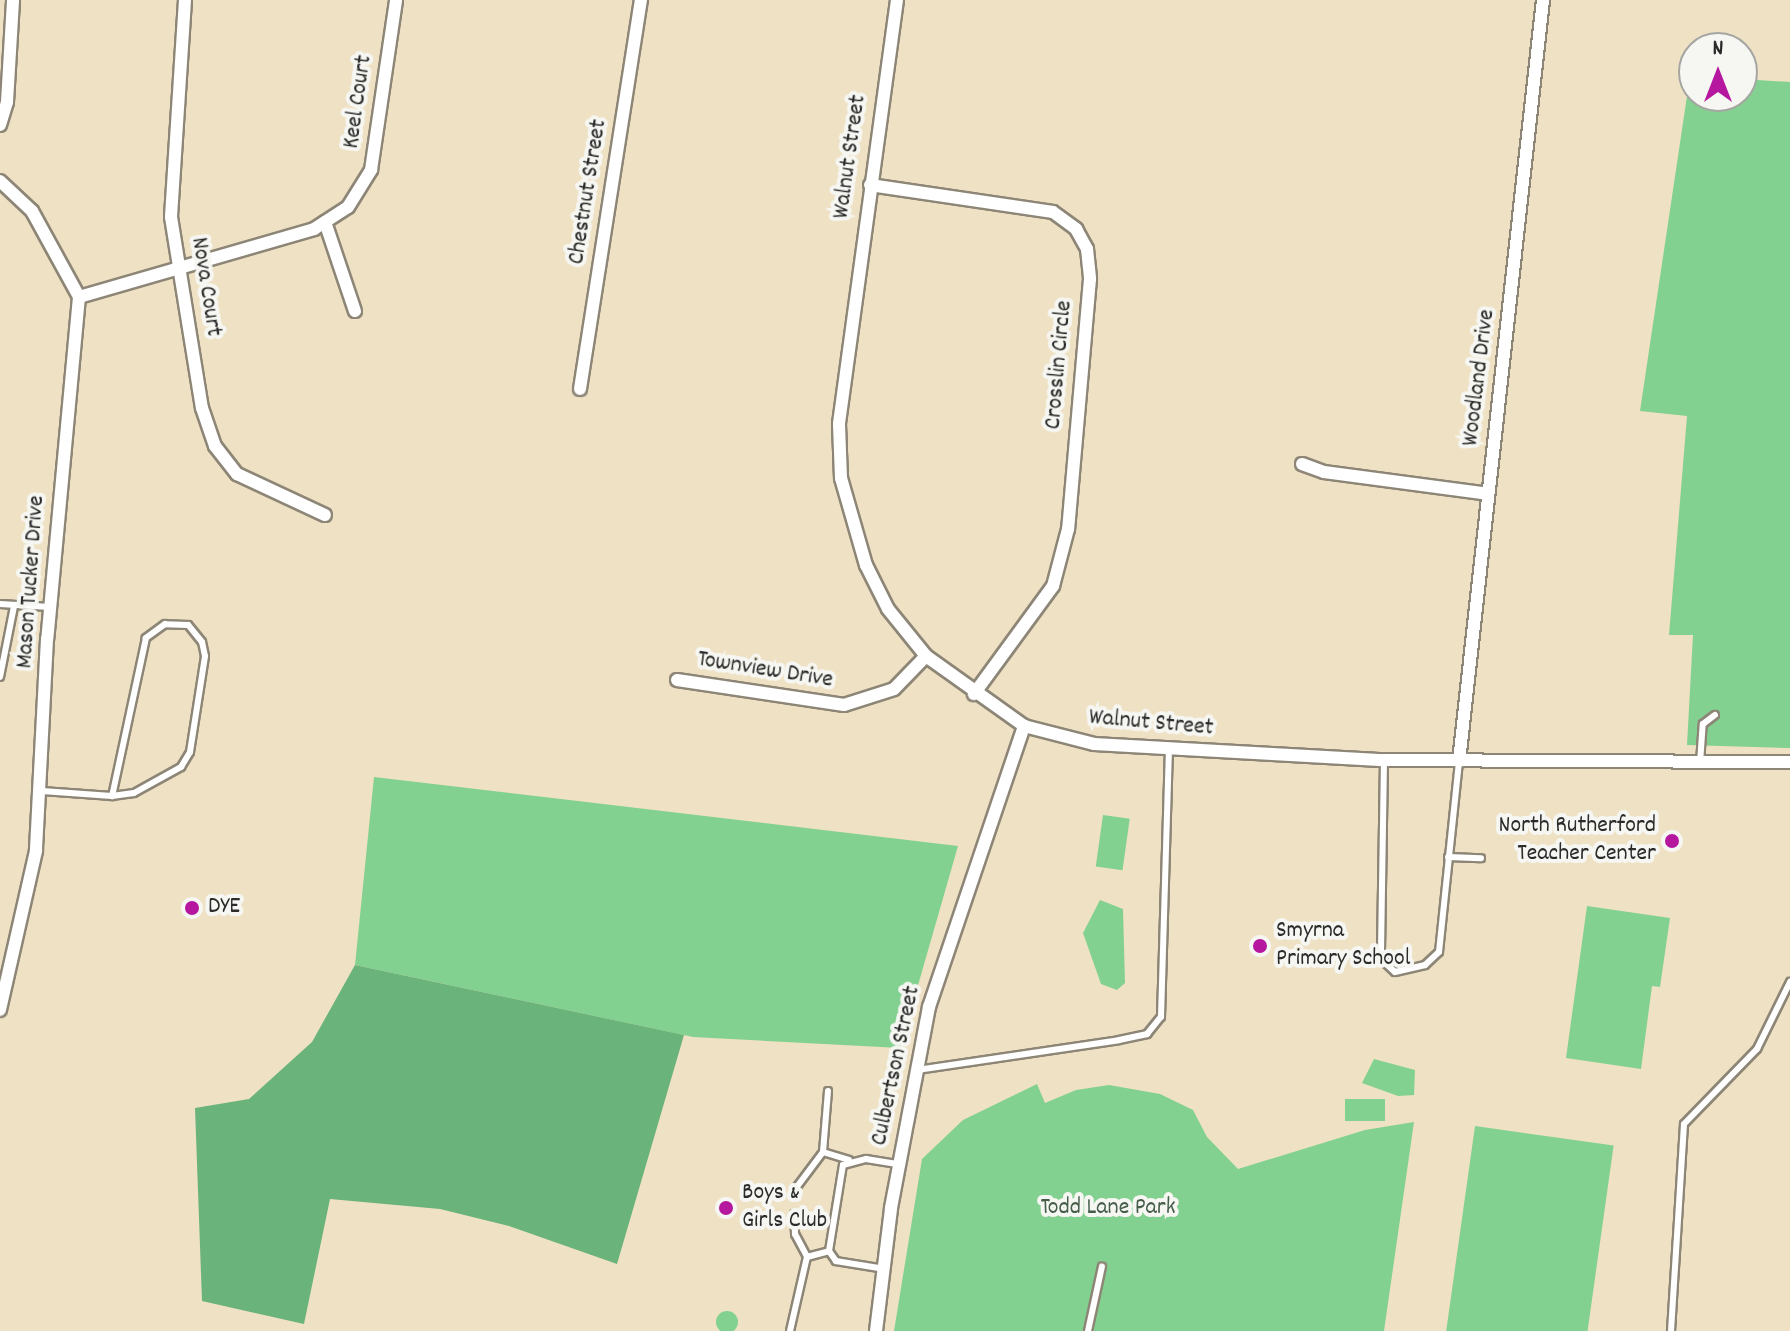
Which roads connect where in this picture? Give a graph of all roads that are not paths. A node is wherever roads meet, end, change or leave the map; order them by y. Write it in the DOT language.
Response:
graph roads {
  1 [pos="13,0"];
  2 [pos="185,0"];
  3 [pos="396,0"];
  4 [pos="641,0"];
  5 [pos="897,0"];
  6 [pos="1543,0"];
  7 [pos="0,125"];
  8 [pos="0,181"];
  9 [pos="870,185"];
  10 [pos="325,222"];
  11 [pos="179,268"];
  12 [pos="79,297"];
  13 [pos="355,311"];
  14 [pos="580,389"];
  15 [pos="1302,464"];
  16 [pos="1488,494"];
  17 [pos="325,515"];
  18 [pos="0,604"];
  19 [pos="14,606"];
  20 [pos="50,607"];
  21 [pos="926,656"];
  22 [pos="0,677"];
  23 [pos="677,680"];
  24 [pos="974,694"];
  25 [pos="1715,715"];
  26 [pos="1024,726"];
  27 [pos="1169,750"];
  28 [pos="1384,760"];
  29 [pos="1459,761"];
  30 [pos="1790,762"];
  31 [pos="1700,763"];
  32 [pos="42,791"];
  33 [pos="112,796"];
  34 [pos="1448,857"];
  35 [pos="1481,858"];
  36 [pos="1790,982"];
  37 [pos="0,1010"];
  38 [pos="917,1070"];
  39 [pos="828,1091"];
  40 [pos="823,1152"];
  41 [pos="846,1162"];
  42 [pos="899,1164"];
  43 [pos="796,1188"];
  44 [pos="794,1214"];
  45 [pos="829,1251"];
  46 [pos="807,1257"];
  47 [pos="1102,1266"];
  48 [pos="885,1269"];
  49 [pos="790,1331"];
  50 [pos="876,1331"];
  51 [pos="1088,1331"];
  52 [pos="1671,1331"];
  1 -- 7 [label="street"];
  2 -- 11 [label="street, Nova Court"];
  3 -- 10 [label="street, Keel Court"];
  4 -- 14 [label="street, Chestnut Street"];
  5 -- 9 [label="street, Walnut Street"];
  6 -- 16 [label="street, Woodland Drive"];
  8 -- 12 [label="street"];
  9 -- 21 [label="street, Walnut Street"];
  9 -- 24 [label="street, Crosslin Circle"];
  10 -- 11 [label="street, Keel Court"];
  10 -- 13 [label="street"];
  11 -- 12 [label="street, Keel Court"];
  11 -- 17 [label="street, Nova Court"];
  12 -- 20 [label="street, Mason Tucker Drive"];
  15 -- 16 [label="street"];
  16 -- 29 [label="street, Woodland Drive"];
  18 -- 19 [label="lane"];
  19 -- 20 [label="lane"];
  19 -- 22 [label="lane"];
  20 -- 32 [label="street, Mason Tucker Drive"];
  21 -- 23 [label="street, Townview Drive"];
  21 -- 24 [label="street, Walnut Street"];
  24 -- 26 [label="street, Walnut Street"];
  25 -- 31 [label="lane"];
  26 -- 27 [label="street, Walnut Street"];
  26 -- 38 [label="street, Culbertson Street"];
  27 -- 28 [label="street, Walnut Street"];
  27 -- 38 [label="lane"];
  28 -- 29 [label="street, Walnut Street"];
  28 -- 34 [label="lane"];
  29 -- 31 [label="street, Walnut Street"];
  29 -- 34 [label="lane"];
  30 -- 31 [label="street, Walnut Street"];
  32 -- 33 [label="lane"];
  32 -- 37 [label="street, Mason Tucker Drive"];
  33 -- 33 [label="lane"];
  34 -- 35 [label="lane"];
  36 -- 52 [label="lane"];
  38 -- 42 [label="street, Culbertson Street"];
  39 -- 40 [label="lane"];
  40 -- 41 [label="lane"];
  40 -- 43 [label="lane"];
  41 -- 42 [label="lane"];
  41 -- 45 [label="lane"];
  42 -- 48 [label="street, Culbertson Street"];
  44 -- 46 [label="lane"];
  45 -- 46 [label="lane"];
  45 -- 48 [label="lane"];
  46 -- 49 [label="lane"];
  47 -- 51 [label="lane"];
  48 -- 50 [label="street, Culbertson Street"];
}
